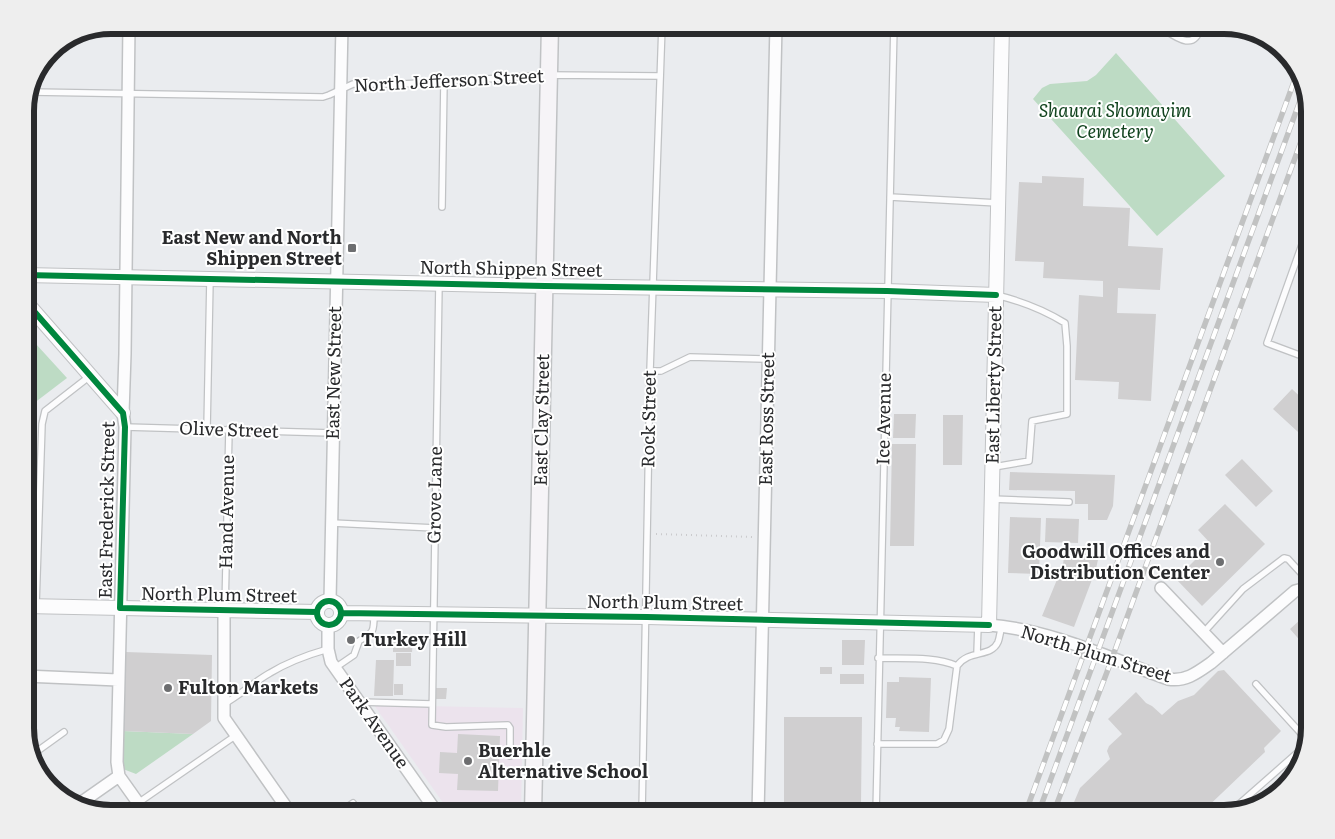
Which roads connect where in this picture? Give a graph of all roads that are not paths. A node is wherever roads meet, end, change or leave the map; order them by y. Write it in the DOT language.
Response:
graph roads {
  1 [pos="129,34"];
  2 [pos="342,34"];
  3 [pos="550,34"];
  4 [pos="662,34"];
  5 [pos="776,34"];
  6 [pos="894,34"];
  7 [pos="1002,34"];
  8 [pos="1172,34"];
  9 [pos="1199,34"];
  10 [pos="549,75"];
  11 [pos="660,76"];
  12 [pos="444,81"];
  13 [pos="340,90"];
  14 [pos="36,92"];
  15 [pos="129,93"];
  16 [pos="890,197"];
  17 [pos="998,203"];
  18 [pos="442,208"];
  19 [pos="1301,247"];
  20 [pos="34,275"];
  21 [pos="126,277"];
  22 [pos="210,278"];
  23 [pos="336,281"];
  24 [pos="439,283"];
  25 [pos="545,286"];
  26 [pos="652,286"];
  27 [pos="770,288"];
  28 [pos="887,291"];
  29 [pos="996,295"];
  30 [pos="34,311"];
  31 [pos="1301,356"];
  32 [pos="768,359"];
  33 [pos="650,371"];
  34 [pos="90,376"];
  35 [pos="123,413"];
  36 [pos="125,427"];
  37 [pos="206,429"];
  38 [pos="229,429"];
  39 [pos="332,433"];
  40 [pos="992,468"];
  41 [pos="991,499"];
  42 [pos="1069,502"];
  43 [pos="331,523"];
  44 [pos="434,528"];
  45 [pos="34,545"];
  46 [pos="1301,573"];
  47 [pos="1161,588"];
  48 [pos="1301,589"];
  49 [pos="330,601"];
  50 [pos="34,606"];
  51 [pos="120,608"];
  52 [pos="224,611"];
  53 [pos="317,612"];
  54 [pos="341,613"];
  55 [pos="374,614"];
  56 [pos="433,615"];
  57 [pos="537,616"];
  58 [pos="647,617"];
  59 [pos="762,620"];
  60 [pos="879,623"];
  61 [pos="328,625"];
  62 [pos="990,625"];
  63 [pos="1204,632"];
  64 [pos="328,649"];
  65 [pos="1223,652"];
  66 [pos="977,654"];
  67 [pos="878,658"];
  68 [pos="958,666"];
  69 [pos="335,668"];
  70 [pos="34,676"];
  71 [pos="118,680"];
  72 [pos="1256,684"];
  73 [pos="359,702"];
  74 [pos="223,704"];
  75 [pos="432,705"];
  76 [pos="64,732"];
  77 [pos="1301,733"];
  78 [pos="235,736"];
  79 [pos="877,744"];
  80 [pos="37,751"];
  81 [pos="1297,753"];
  82 [pos="510,756"];
  83 [pos="119,776"];
  84 [pos="84,800"];
  85 [pos="138,803"];
  86 [pos="1239,804"];
  87 [pos="285,805"];
  88 [pos="432,805"];
  89 [pos="533,805"];
  90 [pos="642,805"];
  91 [pos="758,805"];
  92 [pos="876,805"];
  1 -- 15 [label="street, East Frederick Street"];
  2 -- 13 [label="street, East New Street"];
  3 -- 10 [label="main road, East Clay Street"];
  4 -- 11 [label="lane, Rock Street"];
  5 -- 27 [label="street, East Ross Street"];
  6 -- 16 [label="lane, Ice Avenue"];
  7 -- 17 [label="street, East Liberty Street"];
  8 -- 9 [label="lane"];
  10 -- 11 [label="lane, North Jefferson Street"];
  10 -- 12 [label="lane, North Jefferson Street"];
  10 -- 25 [label="main road, East Clay Street"];
  11 -- 26 [label="lane, Rock Street"];
  12 -- 13 [label="lane, North Jefferson Street"];
  12 -- 18 [label="lane"];
  13 -- 15 [label="lane, North Jefferson Street"];
  13 -- 23 [label="street, East New Street"];
  14 -- 15 [label="lane, North Jefferson Street"];
  15 -- 21 [label="street, East Frederick Street"];
  16 -- 17 [label="lane"];
  16 -- 28 [label="lane, Ice Avenue"];
  17 -- 29 [label="street, East Liberty Street"];
  19 -- 31 [label="lane"];
  20 -- 21 [label="street, North Shippen Street"];
  21 -- 22 [label="street, North Shippen Street"];
  21 -- 35 [label="street, East Frederick Street"];
  22 -- 23 [label="street, North Shippen Street"];
  22 -- 37 [label="lane"];
  23 -- 24 [label="street, North Shippen Street"];
  23 -- 39 [label="street, East New Street"];
  24 -- 25 [label="street, North Shippen Street"];
  24 -- 44 [label="lane, Grove Lane"];
  25 -- 26 [label="street, North Shippen Street"];
  25 -- 57 [label="main road, East Clay Street"];
  26 -- 27 [label="street, North Shippen Street"];
  26 -- 33 [label="lane, Rock Street"];
  27 -- 28 [label="street, North Shippen Street"];
  27 -- 32 [label="street, East Ross Street"];
  28 -- 29 [label="street, North Shippen Street"];
  28 -- 60 [label="lane, Ice Avenue"];
  29 -- 40 [label="street, East Liberty Street"];
  29 -- 40 [label="lane"];
  30 -- 34 [label="street"];
  32 -- 33 [label="lane"];
  32 -- 59 [label="street, East Ross Street"];
  33 -- 58 [label="lane, Rock Street"];
  34 -- 35 [label="street"];
  34 -- 45 [label="lane"];
  35 -- 36 [label="street, East Frederick Street"];
  36 -- 37 [label="lane, Olive Street"];
  36 -- 51 [label="street, East Frederick Street"];
  37 -- 38 [label="lane, Olive Street"];
  38 -- 39 [label="lane, Olive Street"];
  38 -- 52 [label="lane, Hand Avenue"];
  39 -- 43 [label="street, East New Street"];
  40 -- 41 [label="street, East Liberty Street"];
  41 -- 42 [label="lane"];
  41 -- 62 [label="street, East Liberty Street"];
  43 -- 44 [label="lane"];
  43 -- 49 [label="street, East New Street"];
  44 -- 56 [label="lane, Grove Lane"];
  46 -- 63 [label="lane"];
  47 -- 63 [label="street"];
  48 -- 65 [label="street, North Plum Street"];
  49 -- 53 [label="street"];
  49 -- 54 [label="street"];
  50 -- 51 [label="street, North Plum Street"];
  51 -- 52 [label="street, North Plum Street"];
  51 -- 71 [label="street, East Frederick Street"];
  52 -- 53 [label="street, North Plum Street"];
  52 -- 74 [label="street, Hand Avenue"];
  53 -- 61 [label="street"];
  54 -- 55 [label="street, North Plum Street"];
  54 -- 61 [label="street"];
  55 -- 56 [label="street, North Plum Street"];
  55 -- 69 [label="lane"];
  56 -- 57 [label="street, North Plum Street"];
  56 -- 75 [label="lane, Grove Lane"];
  57 -- 58 [label="street, North Plum Street"];
  57 -- 89 [label="main road, East Clay Street"];
  58 -- 59 [label="street, North Plum Street"];
  58 -- 90 [label="lane, Rock Street"];
  59 -- 60 [label="street, North Plum Street"];
  59 -- 91 [label="street, East Ross Street"];
  60 -- 62 [label="street, North Plum Street"];
  60 -- 67 [label="lane, Ice Avenue"];
  61 -- 64 [label="street, Park Avenue"];
  62 -- 65 [label="street, North Plum Street"];
  62 -- 66 [label="lane"];
  62 -- 66 [label="lane"];
  63 -- 65 [label="street"];
  64 -- 69 [label="street, Park Avenue"];
  64 -- 74 [label="lane"];
  66 -- 68 [label="lane"];
  67 -- 68 [label="lane"];
  67 -- 79 [label="lane, Ice Avenue"];
  68 -- 79 [label="lane"];
  69 -- 73 [label="street, Park Avenue"];
  70 -- 71 [label="street"];
  71 -- 83 [label="street, East Frederick Street"];
  72 -- 77 [label="lane"];
  73 -- 75 [label="lane"];
  73 -- 88 [label="street, Park Avenue"];
  74 -- 78 [label="street, Hand Avenue"];
  75 -- 82 [label="lane, Grove Lane"];
  76 -- 80 [label="lane"];
  78 -- 85 [label="lane"];
  78 -- 87 [label="street, Hand Avenue"];
  79 -- 92 [label="lane, Ice Avenue"];
  81 -- 86 [label="lane"];
  83 -- 84 [label="street"];
  83 -- 85 [label="street"];
}
